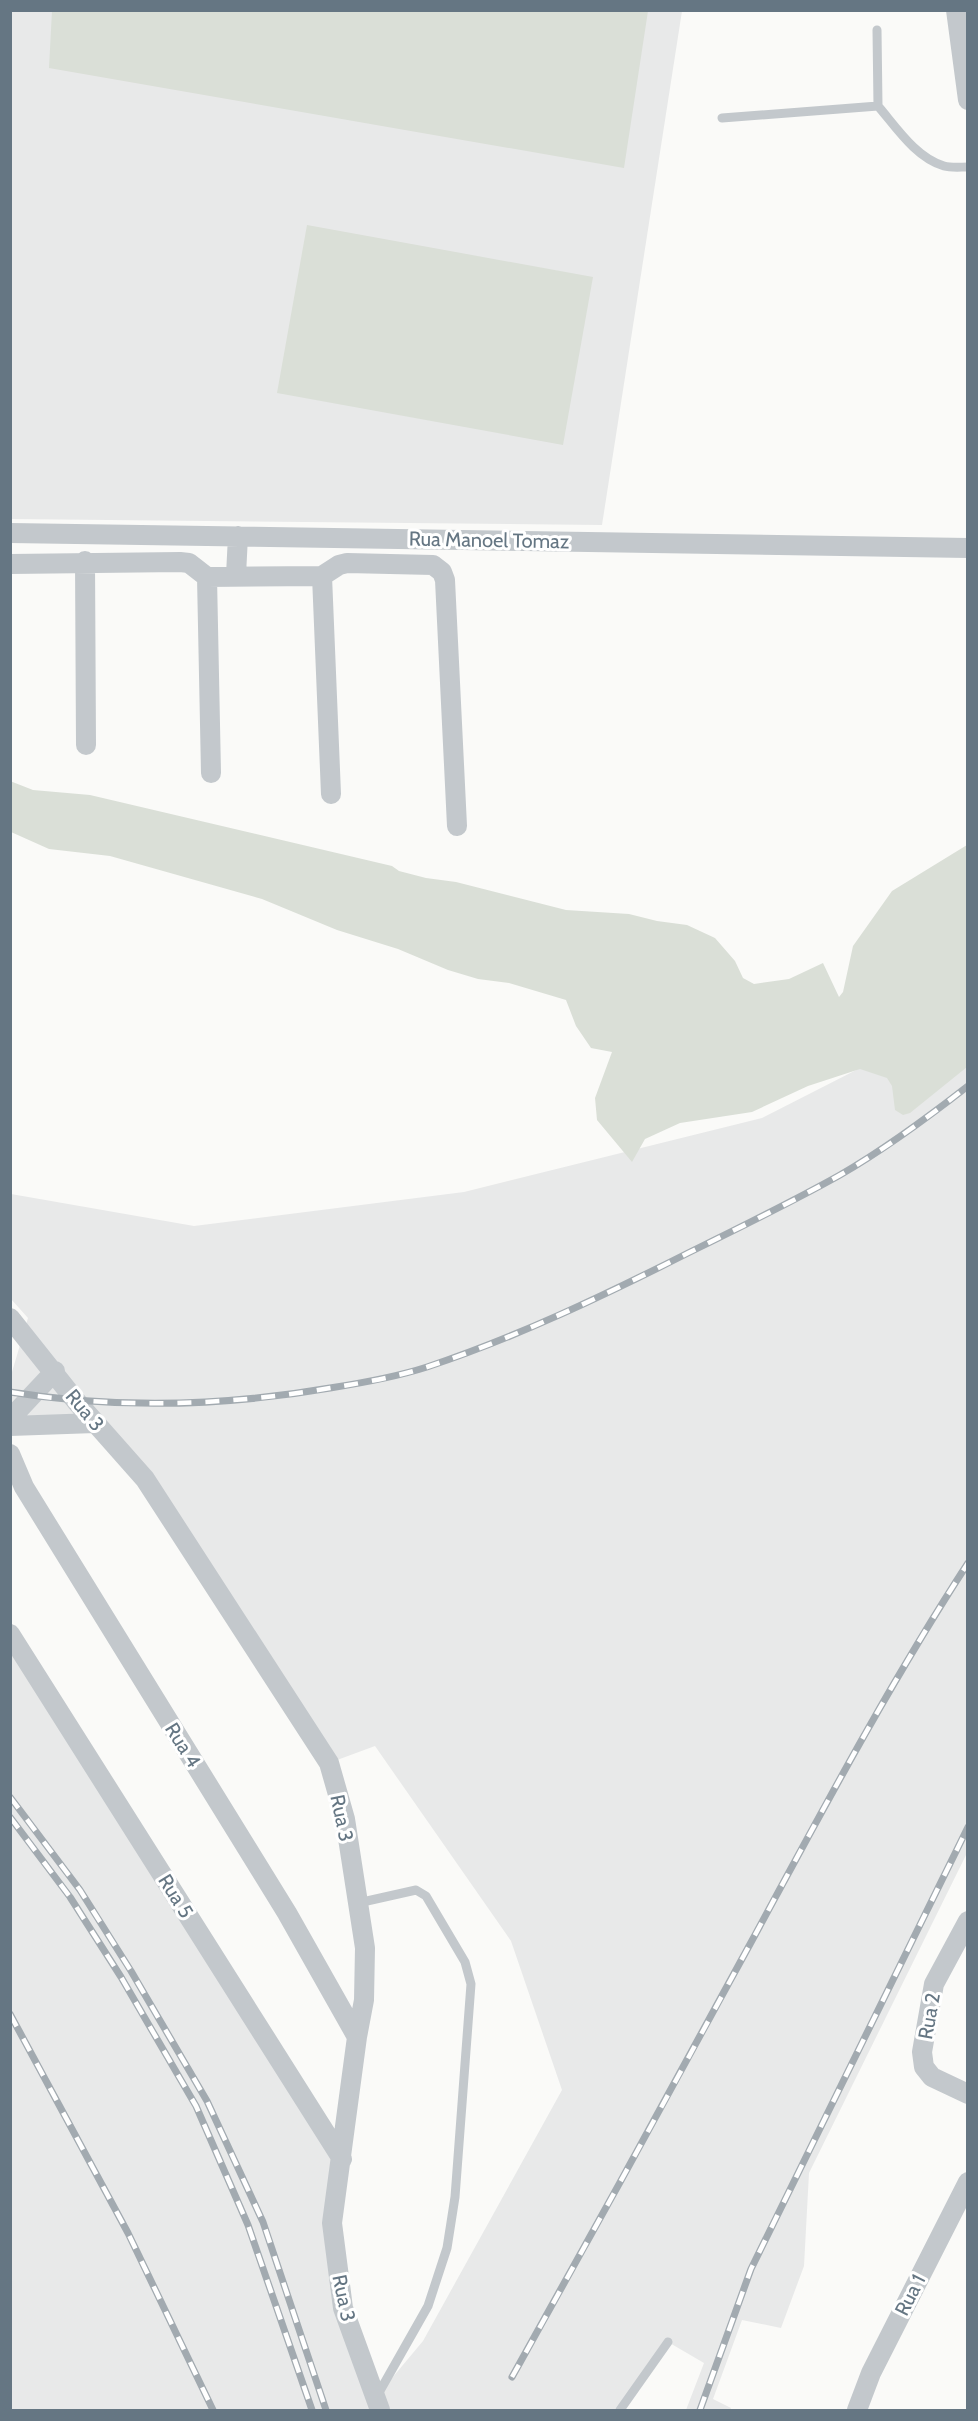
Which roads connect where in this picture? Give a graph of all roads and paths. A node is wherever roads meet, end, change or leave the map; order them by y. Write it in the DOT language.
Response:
graph roads {
  1 [pos="956,10"];
  2 [pos="878,30"];
  3 [pos="968,100"];
  4 [pos="878,106"];
  5 [pos="722,118"];
  6 [pos="968,167"];
  7 [pos="10,533"];
  8 [pos="238,536"];
  9 [pos="968,548"];
  10 [pos="85,561"];
  11 [pos="10,564"];
  12 [pos="236,575"];
  13 [pos="322,576"];
  14 [pos="207,577"];
  15 [pos="86,745"];
  16 [pos="212,773"];
  17 [pos="331,794"];
  18 [pos="457,826"];
  19 [pos="10,1318"];
  20 [pos="55,1371"];
  21 [pos="10,1419"];
  22 [pos="95,1423"];
  23 [pos="10,1426"];
  24 [pos="10,1454"];
  25 [pos="10,1634"];
  26 [pos="358,1903"];
  27 [pos="968,1921"];
  28 [pos="357,2037"];
  29 [pos="968,2094"];
  30 [pos="342,2159"];
  31 [pos="968,2182"];
  32 [pos="668,2342"];
  33 [pos="378,2404"];
  34 [pos="620,2410"];
  35 [pos="857,2410"];
  1 -- 3 [label="street"];
  2 -- 4 [label="lane"];
  4 -- 5 [label="lane"];
  4 -- 6 [label="lane"];
  7 -- 8 [label="street, Rua Manoel Tomaz"];
  8 -- 9 [label="street, Rua Manoel Tomaz"];
  8 -- 12 [label="street"];
  10 -- 11 [label="street"];
  10 -- 14 [label="street"];
  10 -- 15 [label="street"];
  12 -- 13 [label="street"];
  12 -- 14 [label="street"];
  13 -- 17 [label="street"];
  13 -- 18 [label="street"];
  14 -- 16 [label="street"];
  19 -- 20 [label="street, Rua 3"];
  20 -- 21 [label="street"];
  20 -- 22 [label="street, Rua 3"];
  22 -- 23 [label="street"];
  22 -- 26 [label="street, Rua 3"];
  24 -- 28 [label="street, Rua 4"];
  25 -- 30 [label="street, Rua 5"];
  26 -- 28 [label="street, Rua 3"];
  26 -- 33 [label="lane"];
  27 -- 29 [label="street, Rua 2"];
  28 -- 30 [label="street, Rua 3"];
  30 -- 33 [label="street, Rua 3"];
  31 -- 35 [label="street, Rua 1"];
  32 -- 34 [label="lane"];
}
